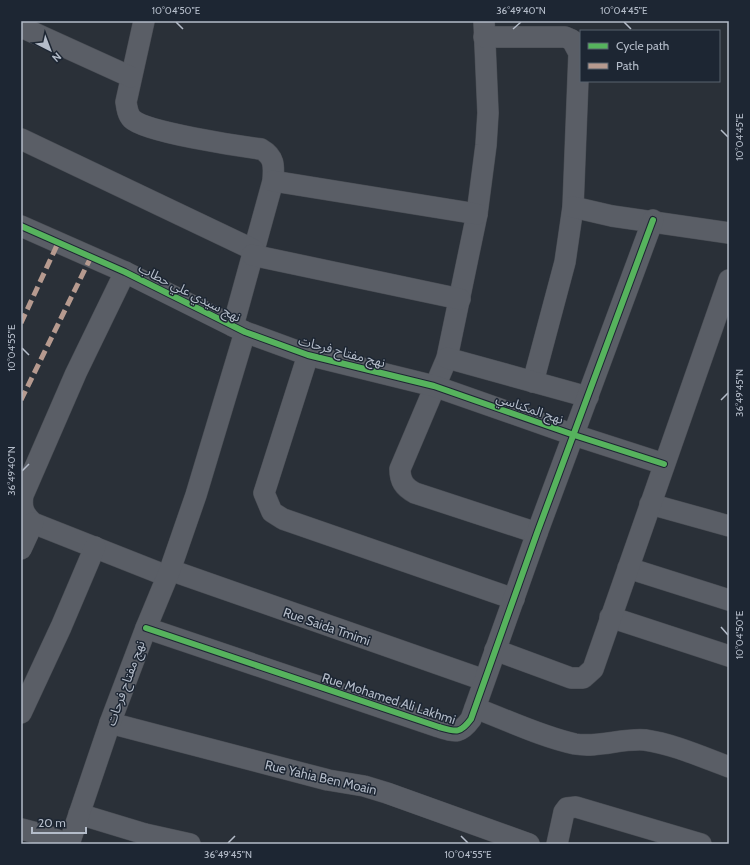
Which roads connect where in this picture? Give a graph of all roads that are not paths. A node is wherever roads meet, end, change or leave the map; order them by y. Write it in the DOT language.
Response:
graph roads {
  1 [pos="144,21"];
  2 [pos="21,27"];
  3 [pos="484,29"];
  4 [pos="131,77"];
  5 [pos="21,139"];
  6 [pos="273,181"];
  7 [pos="573,207"];
  8 [pos="477,214"];
  9 [pos="653,220"];
  10 [pos="21,226"];
  11 [pos="729,233"];
  12 [pos="253,253"];
  13 [pos="125,272"];
  14 [pos="729,280"];
  15 [pos="460,299"];
  16 [pos="239,329"];
  17 [pos="308,355"];
  18 [pos="447,358"];
  19 [pos="533,382"];
  20 [pos="434,386"];
  21 [pos="588,397"];
  22 [pos="574,435"];
  23 [pos="664,464"];
  24 [pos="650,504"];
  25 [pos="33,523"];
  26 [pos="729,526"];
  27 [pos="537,533"];
  28 [pos="95,547"];
  29 [pos="21,549"];
  30 [pos="628,568"];
  31 [pos="169,573"];
  32 [pos="514,599"];
  33 [pos="729,600"];
  34 [pos="610,617"];
  35 [pos="146,628"];
  36 [pos="495,650"];
  37 [pos="729,656"];
  38 [pos="484,680"];
  39 [pos="475,708"];
  40 [pos="21,713"];
  41 [pos="110,724"];
  42 [pos="729,766"];
  43 [pos="79,814"];
  44 [pos="21,828"];
  45 [pos="67,844"];
  46 [pos="190,844"];
  47 [pos="529,844"];
  48 [pos="557,844"];
  49 [pos="701,844"];
  1 -- 4 [label="street"];
  2 -- 4 [label="street"];
  3 -- 7 [label="street"];
  3 -- 8 [label="street"];
  4 -- 6 [label="street"];
  5 -- 12 [label="street"];
  6 -- 8 [label="street"];
  6 -- 12 [label="street"];
  7 -- 9 [label="street"];
  7 -- 19 [label="street"];
  8 -- 15 [label="street"];
  9 -- 11 [label="street"];
  9 -- 21 [label="street, Rue Mohamed Ali Lakhmi"];
  10 -- 13 [label="street"];
  12 -- 15 [label="street"];
  12 -- 16 [label="street"];
  13 -- 16 [label="street, نهج سيدي علي حطاب"];
  13 -- 25 [label="street, نهج سيدي علي حطاب"];
  14 -- 23 [label="street"];
  15 -- 18 [label="street"];
  16 -- 17 [label="street, نهج مفتاح فرحات"];
  16 -- 31 [label="street, نهج مفتاح فرحات"];
  17 -- 20 [label="street, نهج مفتاح فرحات"];
  17 -- 32 [label="street"];
  18 -- 19 [label="street"];
  18 -- 20 [label="street"];
  19 -- 21 [label="street"];
  20 -- 22 [label="street, نهج المكناسي"];
  20 -- 27 [label="street"];
  21 -- 22 [label="street, Rue Mohamed Ali Lakhmi"];
  22 -- 23 [label="street, نهج المكناسي"];
  22 -- 27 [label="street, Rue Mohamed Ali Lakhmi"];
  23 -- 24 [label="street"];
  24 -- 26 [label="street"];
  24 -- 30 [label="street"];
  25 -- 28 [label="street"];
  25 -- 29 [label="street"];
  27 -- 32 [label="street, Rue Mohamed Ali Lakhmi"];
  28 -- 31 [label="street"];
  28 -- 40 [label="street"];
  30 -- 33 [label="street"];
  30 -- 34 [label="street"];
  31 -- 35 [label="street, نهج مفتاح فرحات"];
  31 -- 38 [label="street, Rue Saida Tmimi"];
  32 -- 36 [label="street, Rue Mohamed Ali Lakhmi"];
  34 -- 36 [label="street"];
  34 -- 37 [label="street"];
  35 -- 39 [label="street, Rue Mohamed Ali Lakhmi"];
  35 -- 41 [label="street, نهج مفتاح فرحات"];
  36 -- 38 [label="street, Rue Mohamed Ali Lakhmi"];
  38 -- 39 [label="street, Rue Mohamed Ali Lakhmi"];
  39 -- 42 [label="street"];
  41 -- 43 [label="street, نهج مفتاح فرحات"];
  41 -- 47 [label="street, Rue Yahia Ben Moain"];
  43 -- 45 [label="street, نهج مفتاح فرحات"];
  43 -- 46 [label="street"];
  44 -- 45 [label="street, نهج مفتاح فرحات"];
  48 -- 49 [label="street"];
}
